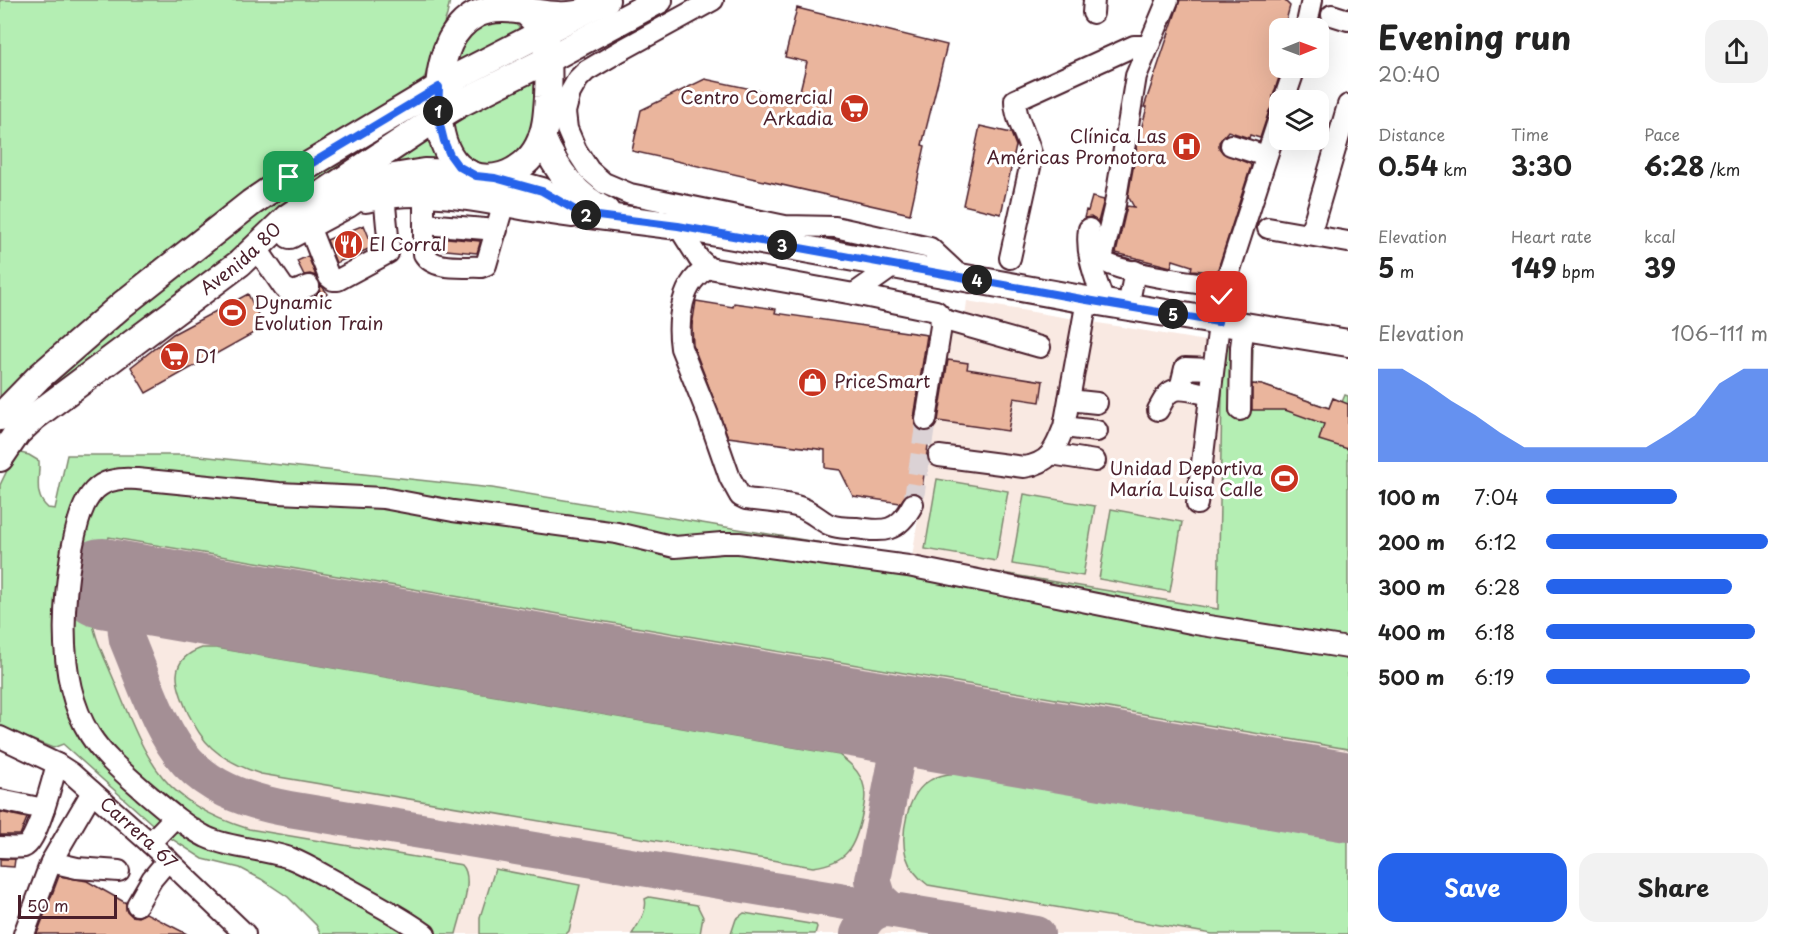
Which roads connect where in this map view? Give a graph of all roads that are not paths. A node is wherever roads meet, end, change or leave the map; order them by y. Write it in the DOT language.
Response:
graph roads {
  1 [pos="460,0"];
  2 [pos="606,0"];
  3 [pos="659,0"];
  4 [pos="713,0"];
  5 [pos="1168,0"];
  6 [pos="1312,0"];
  7 [pos="519,7"];
  8 [pos="582,13"];
  9 [pos="1308,18"];
  10 [pos="544,34"];
  11 [pos="450,41"];
  12 [pos="1148,46"];
  13 [pos="620,51"];
  14 [pos="567,52"];
  15 [pos="439,87"];
  16 [pos="1347,115"];
  17 [pos="438,117"];
  18 [pos="542,137"];
  19 [pos="1231,145"];
  20 [pos="1269,147"];
  21 [pos="1266,156"];
  22 [pos="468,173"];
  23 [pos="495,178"];
  24 [pos="424,193"];
  25 [pos="384,195"];
  26 [pos="504,203"];
  27 [pos="348,204"];
  28 [pos="591,216"];
  29 [pos="623,218"];
  30 [pos="675,219"];
  31 [pos="308,224"];
  32 [pos="425,224"];
  33 [pos="1268,228"];
  34 [pos="1089,229"];
  35 [pos="497,231"];
  36 [pos="1310,235"];
  37 [pos="1348,242"];
  38 [pos="250,258"];
  39 [pos="1010,258"];
  40 [pos="896,265"];
  41 [pos="709,268"];
  42 [pos="1135,271"];
  43 [pos="960,276"];
  44 [pos="320,281"];
  45 [pos="1224,286"];
  46 [pos="854,294"];
  47 [pos="1106,303"];
  48 [pos="941,319"];
  49 [pos="1218,322"];
  50 [pos="1244,326"];
  51 [pos="1348,343"];
  52 [pos="1040,347"];
  53 [pos="1213,369"];
  54 [pos="1180,389"];
  55 [pos="1210,395"];
  56 [pos="1069,400"];
  57 [pos="1097,403"];
  58 [pos="1158,410"];
  59 [pos="1240,410"];
  60 [pos="0,417"];
  61 [pos="926,420"];
  62 [pos="1064,427"];
  63 [pos="1097,431"];
  64 [pos="1051,454"];
  65 [pos="939,456"];
  66 [pos="0,458"];
  67 [pos="1095,461"];
  68 [pos="913,504"];
  69 [pos="1197,504"];
  70 [pos="1348,648"];
  71 [pos="0,737"];
  72 [pos="20,746"];
  73 [pos="0,747"];
  74 [pos="57,764"];
  75 [pos="92,792"];
  76 [pos="0,800"];
  77 [pos="44,809"];
  78 [pos="175,818"];
  79 [pos="150,843"];
  80 [pos="0,847"];
  81 [pos="168,860"];
  82 [pos="51,862"];
  83 [pos="119,871"];
  84 [pos="137,905"];
  85 [pos="24,934"];
  86 [pos="245,934"];
  87 [pos="424,934"];
  1 -- 11 [label="main road"];
  2 -- 8 [label="main road, Avenida 80"];
  3 -- 14 [label="main road, Avenida 80"];
  4 -- 13 [label="street"];
  5 -- 12 [label="street"];
  6 -- 9 [label="street"];
  7 -- 8 [label="main road"];
  7 -- 10 [label="main road"];
  7 -- 11 [label="main road"];
  8 -- 10 [label="main road, Avenida 80"];
  10 -- 14 [label="main road"];
  10 -- 15 [label="main road, Avenida 80"];
  11 -- 15 [label="main road"];
  12 -- 39 [label="street"];
  12 -- 42 [label="street"];
  13 -- 14 [label="street"];
  13 -- 30 [label="street"];
  14 -- 17 [label="main road, Avenida 80"];
  14 -- 18 [label="main road"];
  15 -- 17 [label="main road"];
  15 -- 60 [label="main road, Avenida 80"];
  16 -- 36 [label="street"];
  17 -- 22 [label="main road"];
  17 -- 38 [label="main road, Avenida 80"];
  18 -- 23 [label="main road"];
  18 -- 29 [label="main road"];
  19 -- 21 [label="street"];
  20 -- 21 [label="street"];
  21 -- 45 [label="street"];
  22 -- 23 [label="main road"];
  22 -- 27 [label="main road"];
  23 -- 28 [label="main road"];
  24 -- 25 [label="main road"];
  24 -- 26 [label="main road"];
  24 -- 32 [label="street"];
  25 -- 27 [label="main road"];
  25 -- 44 [label="street"];
  26 -- 28 [label="main road"];
  26 -- 35 [label="street"];
  27 -- 31 [label="main road"];
  28 -- 29 [label="main road"];
  29 -- 30 [label="main road"];
  30 -- 40 [label="main road"];
  30 -- 41 [label="street"];
  30 -- 43 [label="street"];
  31 -- 38 [label="main road"];
  31 -- 44 [label="street"];
  32 -- 35 [label="street"];
  32 -- 35 [label="street"];
  33 -- 36 [label="street"];
  34 -- 47 [label="street"];
  36 -- 37 [label="street"];
  38 -- 44 [label="street"];
  38 -- 66 [label="main road, Avenida 80"];
  40 -- 43 [label="main road"];
  40 -- 46 [label="street"];
  41 -- 46 [label="street"];
  41 -- 68 [label="street"];
  42 -- 45 [label="street"];
  42 -- 47 [label="street"];
  43 -- 47 [label="main road"];
  45 -- 49 [label="street"];
  46 -- 48 [label="street"];
  47 -- 49 [label="main road"];
  47 -- 56 [label="street"];
  48 -- 52 [label="street"];
  48 -- 61 [label="street"];
  49 -- 50 [label="main road"];
  49 -- 53 [label="street"];
  50 -- 51 [label="main road"];
  50 -- 59 [label="street"];
  53 -- 54 [label="street"];
  53 -- 55 [label="street"];
  54 -- 55 [label="street"];
  54 -- 58 [label="street"];
  55 -- 69 [label="street"];
  56 -- 57 [label="street"];
  56 -- 62 [label="street"];
  62 -- 63 [label="street"];
  62 -- 64 [label="street"];
  64 -- 65 [label="street"];
  64 -- 67 [label="street"];
  70 -- 78 [label="street"];
  71 -- 72 [label="street, Carrera 67"];
  72 -- 73 [label="street, Carrera 67"];
  72 -- 74 [label="street, Carrera 67"];
  74 -- 75 [label="street, Carrera 67"];
  74 -- 77 [label="street"];
  75 -- 79 [label="street, Carrera 67"];
  75 -- 82 [label="street"];
  76 -- 77 [label="street"];
  77 -- 80 [label="street"];
  78 -- 79 [label="street"];
  78 -- 87 [label="street"];
  79 -- 81 [label="street, Carrera 67"];
  81 -- 84 [label="street"];
  81 -- 86 [label="street, Carrera 67"];
  82 -- 83 [label="street"];
  82 -- 85 [label="street"];
}
